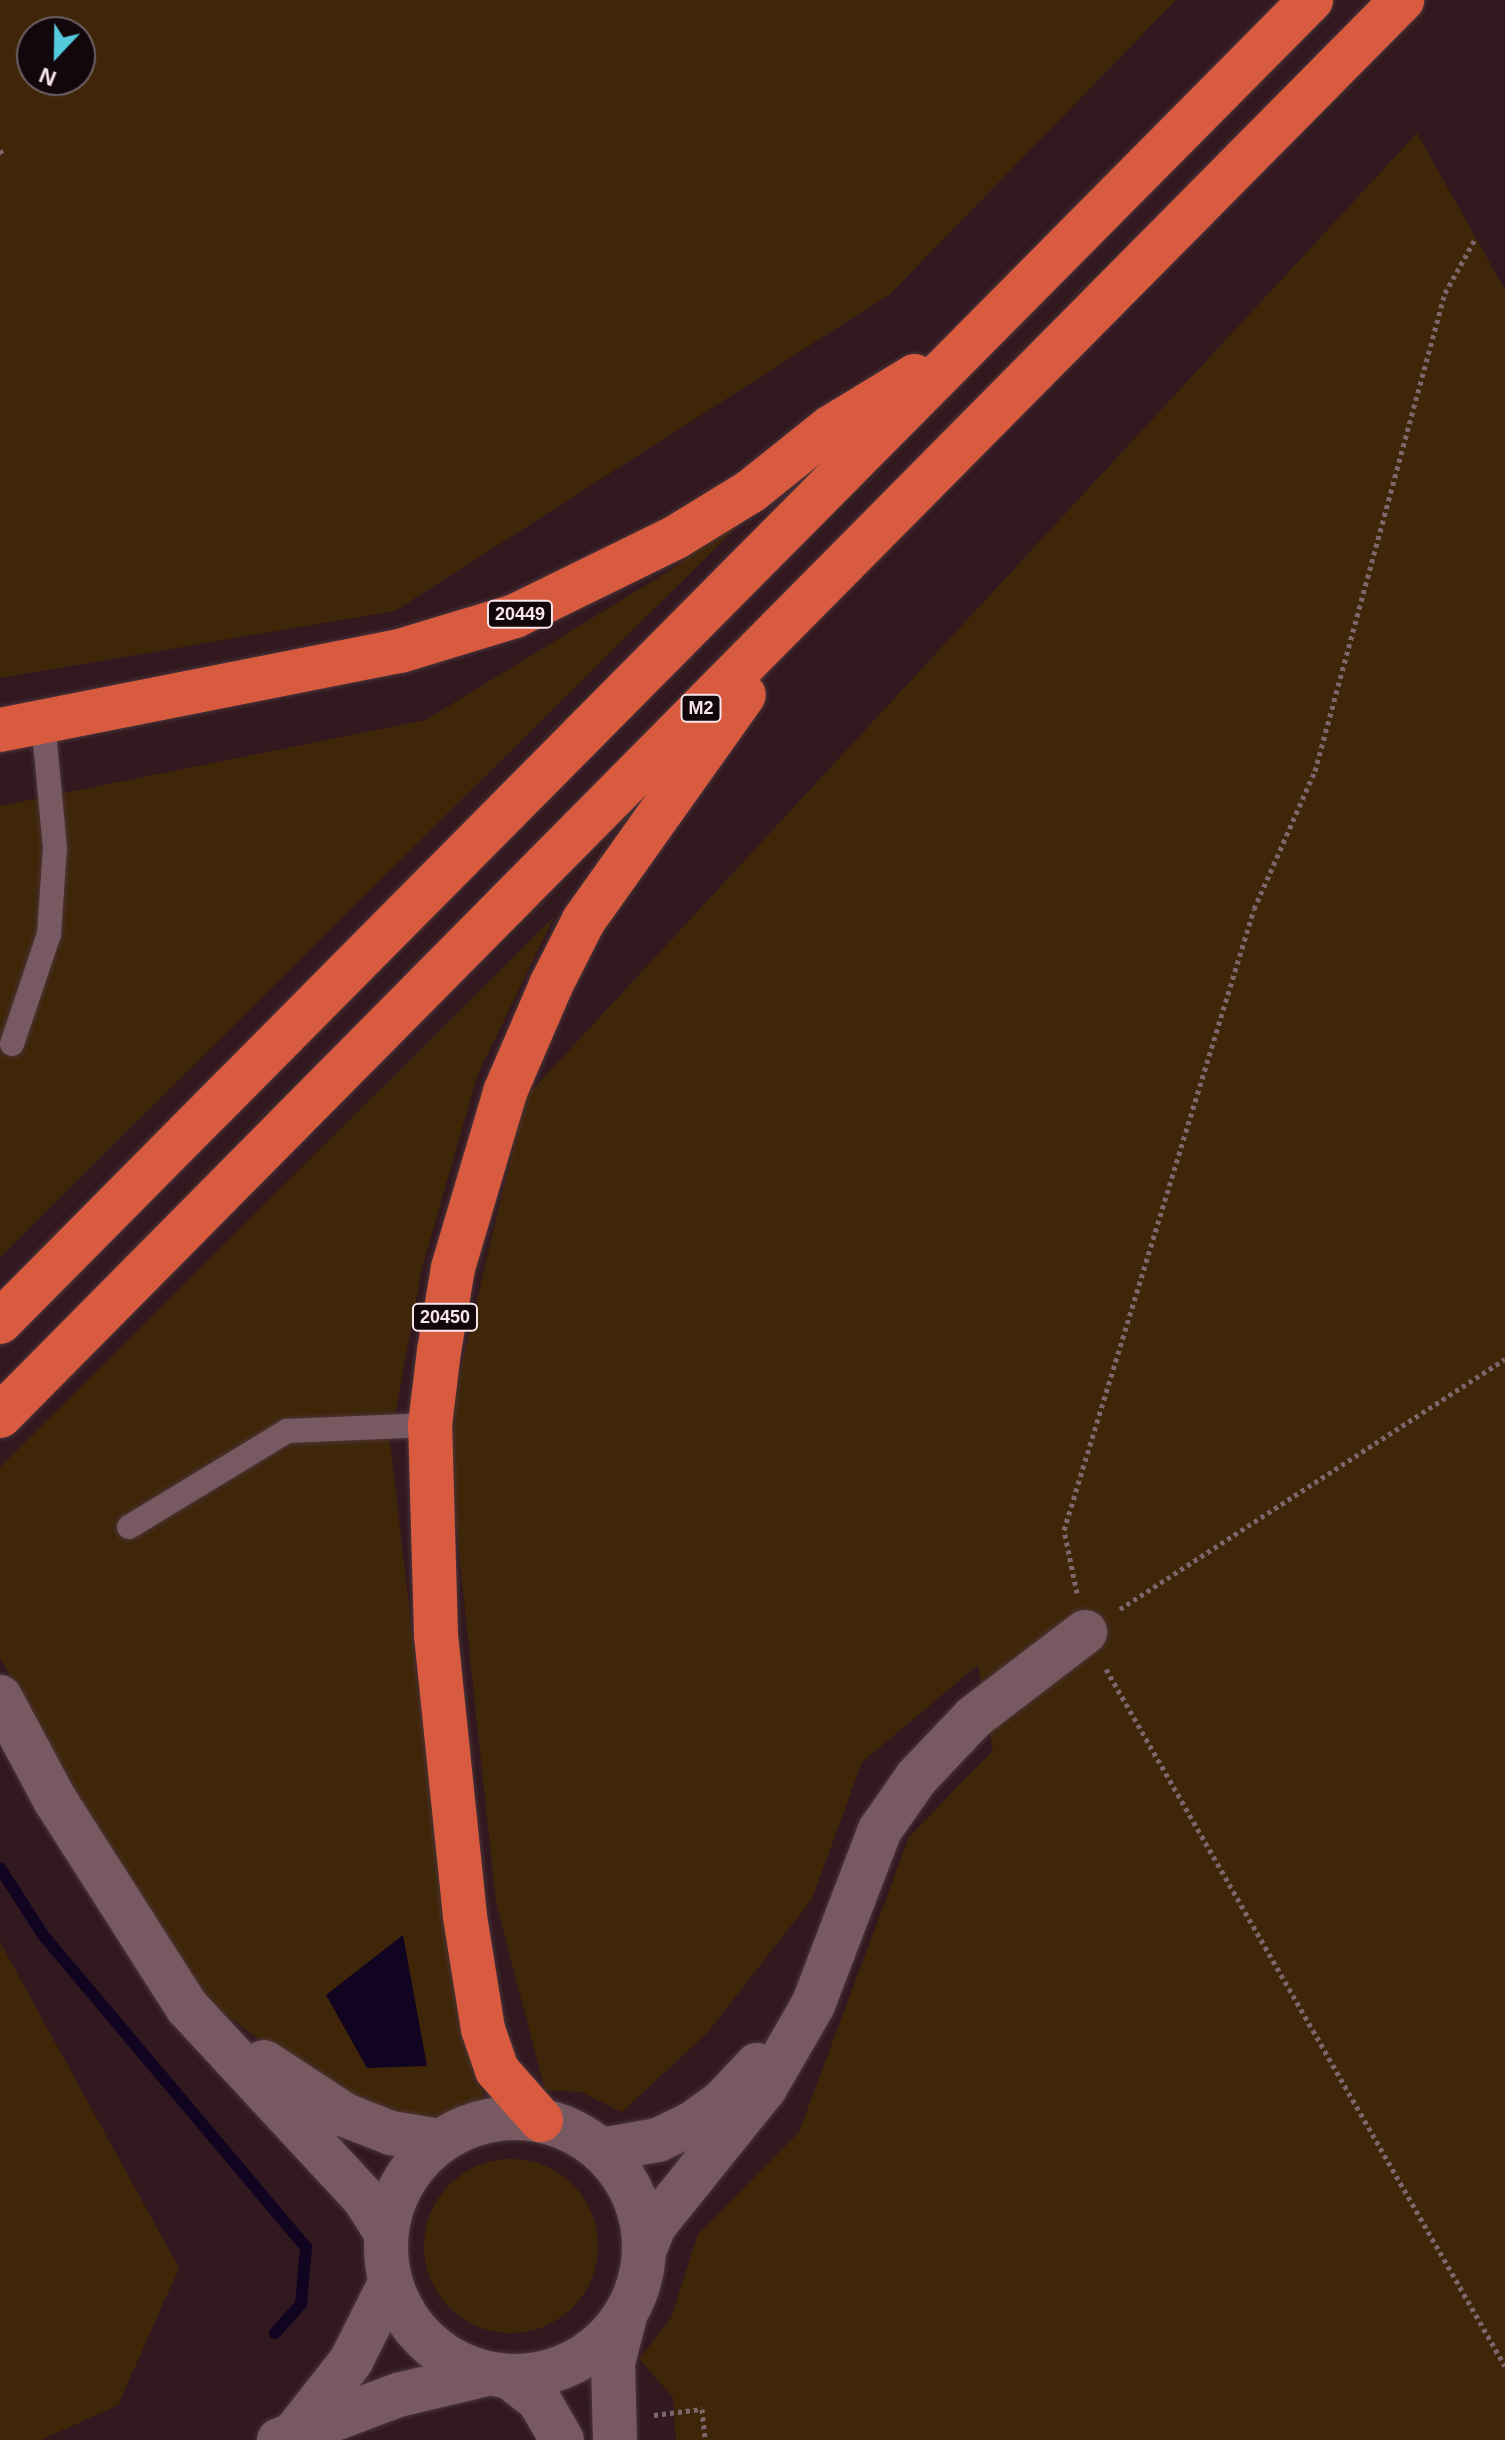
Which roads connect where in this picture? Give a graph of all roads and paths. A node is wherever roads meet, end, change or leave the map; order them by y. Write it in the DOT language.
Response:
graph roads {
  1 [pos="1311,0"];
  2 [pos="1402,0"];
  3 [pos="0,150"];
  4 [pos="4,157"];
  5 [pos="1475,239"];
  6 [pos="975,339"];
  7 [pos="818,590"];
  8 [pos="43,721"];
  9 [pos="0,730"];
  10 [pos="12,1044"];
  11 [pos="0,1322"];
  12 [pos="1505,1359"];
  13 [pos="0,1416"];
  14 [pos="430,1425"];
  15 [pos="129,1527"];
  16 [pos="1085,1632"];
  17 [pos="0,1697"];
  18 [pos="813,2005"];
  19 [pos="187,2007"];
  20 [pos="541,2120"];
  21 [pos="440,2141"];
  22 [pos="601,2150"];
  23 [pos="386,2233"];
  24 [pos="644,2251"];
  25 [pos="390,2283"];
  26 [pos="626,2315"];
  27 [pos="1505,2366"];
  28 [pos="497,2375"];
  29 [pos="288,2436"];
  30 [pos="562,2440"];
  31 [pos="615,2440"];
  1 -- 6 [label="highway"];
  2 -- 7 [label="highway, M2"];
  3 -- 4 [label="path"];
  5 -- 16 [label="path"];
  6 -- 8 [label="highway, 20449"];
  6 -- 11 [label="highway"];
  7 -- 13 [label="highway, M2"];
  7 -- 14 [label="highway, 20450"];
  8 -- 9 [label="highway, 20449"];
  8 -- 10 [label="lane"];
  12 -- 16 [label="path"];
  14 -- 15 [label="lane"];
  14 -- 20 [label="highway, 20450"];
  16 -- 18 [label="street"];
  16 -- 27 [label="path"];
  17 -- 19 [label="street"];
  18 -- 22 [label="street"];
  18 -- 24 [label="street"];
  19 -- 21 [label="street"];
  19 -- 23 [label="street"];
  20 -- 21 [label="street"];
  20 -- 22 [label="street"];
  21 -- 23 [label="street"];
  22 -- 24 [label="street"];
  23 -- 25 [label="street"];
  24 -- 26 [label="street"];
  25 -- 28 [label="street"];
  25 -- 29 [label="street"];
  26 -- 28 [label="street"];
  26 -- 31 [label="street"];
  28 -- 29 [label="street"];
  28 -- 30 [label="street"];
}
